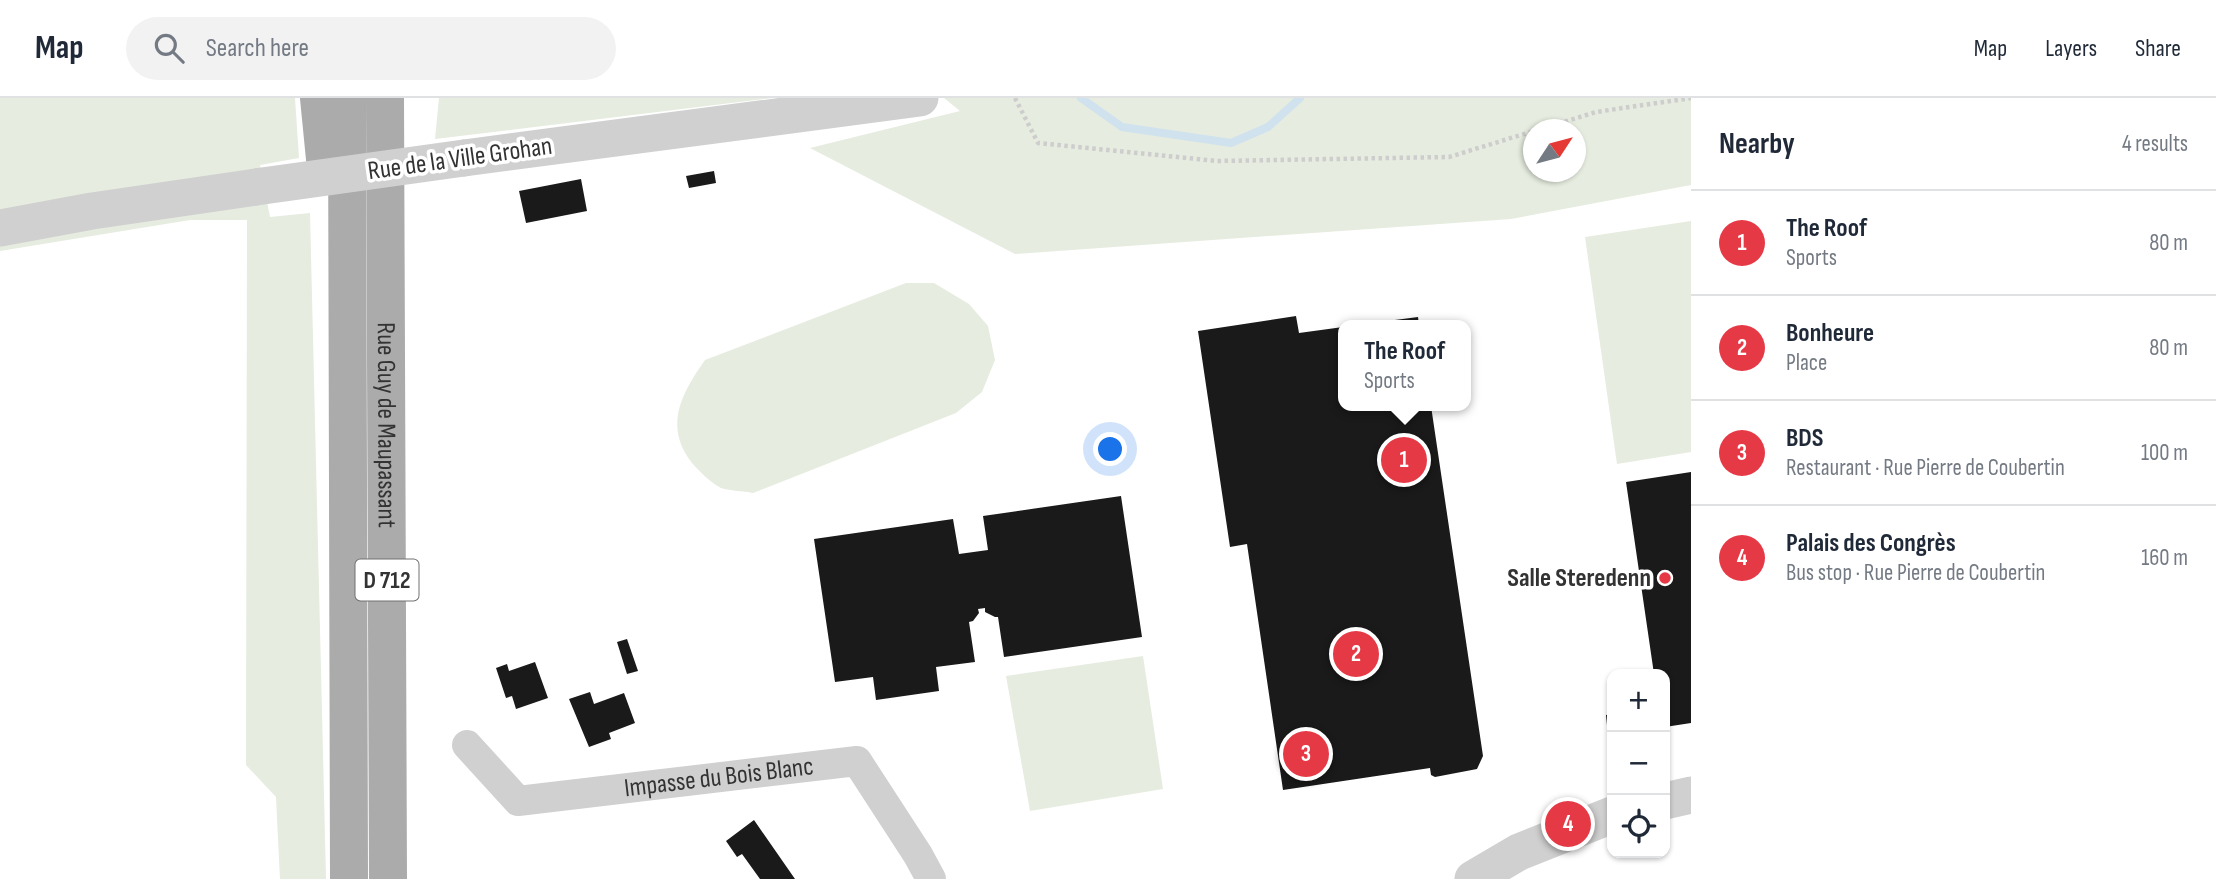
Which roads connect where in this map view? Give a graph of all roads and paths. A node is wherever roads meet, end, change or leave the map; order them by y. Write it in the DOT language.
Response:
graph roads {
  1 [pos="319,98"];
  2 [pos="346,98"];
  3 [pos="384,98"];
  4 [pos="410,98"];
  5 [pos="920,98"];
  6 [pos="1015,98"];
  7 [pos="1691,98"];
  8 [pos="1573,119"];
  9 [pos="1523,134"];
  10 [pos="0,228"];
  11 [pos="385,280"];
  12 [pos="348,390"];
  13 [pos="467,745"];
  14 [pos="1691,795"];
  15 [pos="1670,801"];
  16 [pos="1607,817"];
  17 [pos="349,879"];
  18 [pos="388,879"];
  19 [pos="931,879"];
  20 [pos="1473,879"];
  1 -- 12 [label="main road"];
  2 -- 12 [label="main road, Rue Guy de Maupassant / D 712"];
  3 -- 11 [label="main road, Rue Guy de Maupassant / D 712"];
  4 -- 11 [label="main road"];
  5 -- 10 [label="street, Rue de la Ville Grohan, bridge"];
  6 -- 9 [label="path"];
  7 -- 8 [label="path"];
  11 -- 18 [label="main road, Rue Guy de Maupassant / D 712"];
  12 -- 17 [label="main road, Rue Guy de Maupassant / D 712"];
  13 -- 19 [label="street, Impasse du Bois Blanc"];
  14 -- 15 [label="street"];
  16 -- 20 [label="street"];
}
